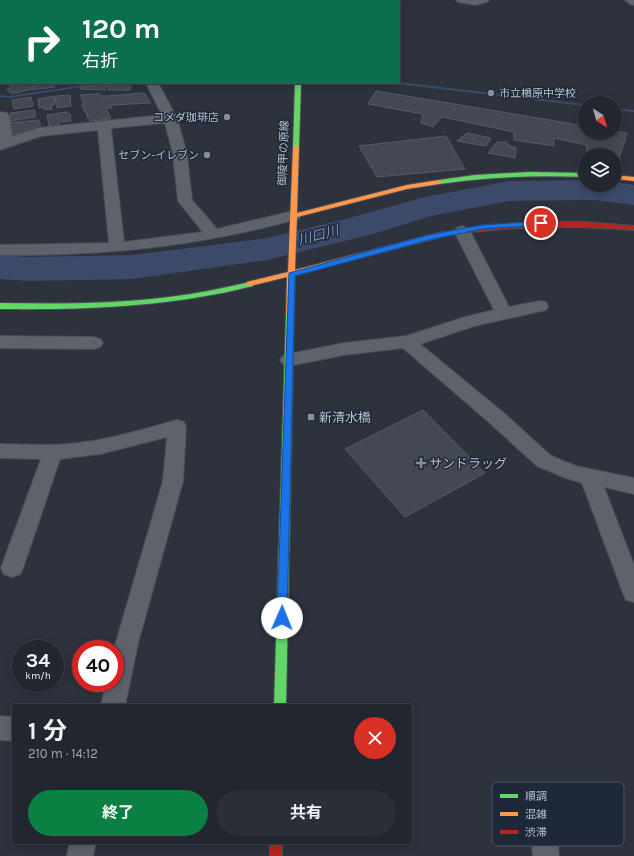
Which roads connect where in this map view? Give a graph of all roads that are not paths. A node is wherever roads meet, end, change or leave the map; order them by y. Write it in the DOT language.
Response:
graph roads {
  1 [pos="462,0"];
  2 [pos="483,0"];
  3 [pos="631,0"];
  4 [pos="634,2"];
  5 [pos="153,84"];
  6 [pos="298,84"];
  7 [pos="0,116"];
  8 [pos="170,118"];
  9 [pos="104,125"];
  10 [pos="3,145"];
  11 [pos="578,175"];
  12 [pos="622,178"];
  13 [pos="634,179"];
  14 [pos="293,220"];
  15 [pos="634,228"];
  16 [pos="462,231"];
  17 [pos="213,234"];
  18 [pos="117,247"];
  19 [pos="0,250"];
  20 [pos="292,272"];
  21 [pos="0,306"];
  22 [pos="540,306"];
  23 [pos="504,314"];
  24 [pos="0,342"];
  25 [pos="407,342"];
  26 [pos="94,343"];
  27 [pos="288,360"];
  28 [pos="0,451"];
  29 [pos="53,452"];
  30 [pos="590,477"];
  31 [pos="634,486"];
  32 [pos="12,568"];
  33 [pos="634,593"];
  34 [pos="114,704"];
  35 [pos="280,704"];
  36 [pos="0,728"];
  37 [pos="12,729"];
  38 [pos="83,844"];
  39 [pos="276,844"];
  40 [pos="545,846"];
  41 [pos="80,856"];
  42 [pos="276,856"];
  43 [pos="546,856"];
  1 -- 2 [label="street"];
  3 -- 4 [label="street"];
  5 -- 8 [label="street"];
  6 -- 14 [label="street, 御陵甲の原線"];
  7 -- 10 [label="street"];
  8 -- 9 [label="street"];
  8 -- 17 [label="street"];
  9 -- 10 [label="street"];
  9 -- 18 [label="street"];
  11 -- 14 [label="street"];
  12 -- 13 [label="street"];
  14 -- 17 [label="street"];
  14 -- 20 [label="street, 御陵甲の原線"];
  15 -- 16 [label="street"];
  16 -- 20 [label="street"];
  16 -- 23 [label="street"];
  17 -- 18 [label="street"];
  18 -- 19 [label="street"];
  20 -- 21 [label="street"];
  20 -- 27 [label="street"];
  22 -- 23 [label="street"];
  23 -- 25 [label="street"];
  24 -- 26 [label="street"];
  25 -- 27 [label="street"];
  25 -- 30 [label="street"];
  27 -- 35 [label="street"];
  28 -- 29 [label="street"];
  29 -- 32 [label="street"];
  29 -- 34 [label="street"];
  30 -- 31 [label="street"];
  30 -- 33 [label="street"];
  36 -- 37 [label="street"];
  38 -- 41 [label="street"];
  39 -- 42 [label="street"];
  40 -- 43 [label="street"];
}
